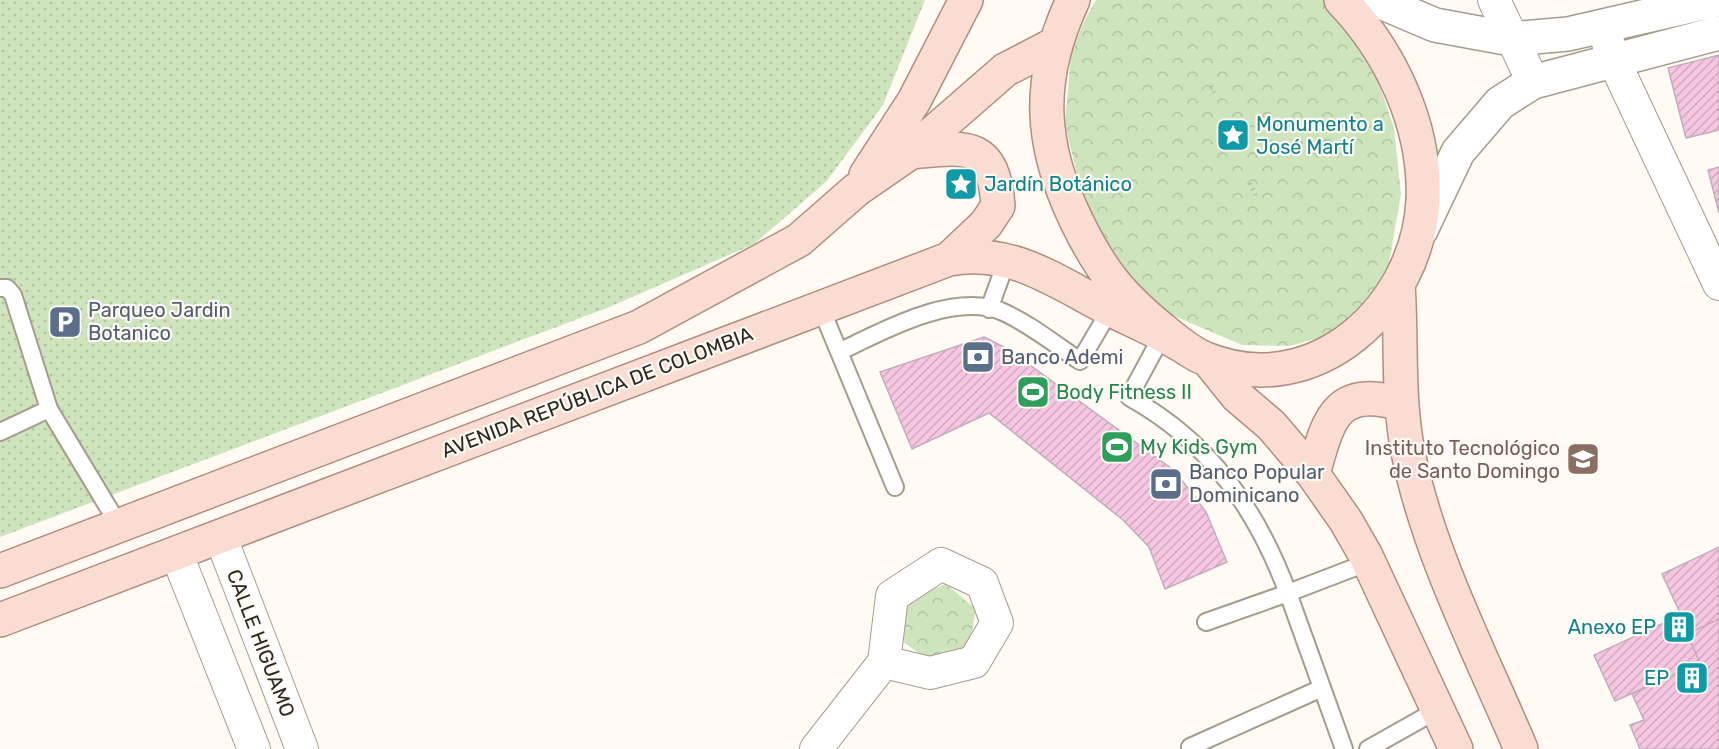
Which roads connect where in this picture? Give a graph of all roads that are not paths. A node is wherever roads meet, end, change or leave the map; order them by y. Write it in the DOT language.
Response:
graph roads {
  1 [pos="966,0"];
  2 [pos="1341,0"];
  3 [pos="1376,0"];
  4 [pos="1494,0"];
  5 [pos="1716,0"];
  6 [pos="1063,18"];
  7 [pos="1603,27"];
  8 [pos="1719,33"];
  9 [pos="1511,39"];
  10 [pos="1614,61"];
  11 [pos="1533,82"];
  12 [pos="911,152"];
  13 [pos="856,190"];
  14 [pos="1707,230"];
  15 [pos="1413,245"];
  16 [pos="949,259"];
  17 [pos="1007,260"];
  18 [pos="1398,284"];
  19 [pos="1719,284"];
  20 [pos="0,288"];
  21 [pos="820,306"];
  22 [pos="988,309"];
  23 [pos="1110,310"];
  24 [pos="1187,348"];
  25 [pos="839,352"];
  26 [pos="1401,404"];
  27 [pos="49,410"];
  28 [pos="0,432"];
  29 [pos="1313,474"];
  30 [pos="895,487"];
  31 [pos="120,527"];
  32 [pos="221,538"];
  33 [pos="177,555"];
  34 [pos="1369,562"];
  35 [pos="0,572"];
  36 [pos="1288,593"];
  37 [pos="0,620"];
  38 [pos="1206,622"];
  39 [pos="884,662"];
  40 [pos="1322,688"];
  41 [pos="1439,709"];
  42 [pos="1190,747"];
  43 [pos="254,749"];
  44 [pos="302,749"];
  45 [pos="816,749"];
  46 [pos="1344,749"];
  47 [pos="1368,749"];
  48 [pos="1456,749"];
  49 [pos="1521,749"];
  1 -- 13 [label="main road"];
  2 -- 15 [label="main road"];
  3 -- 9 [label="main road"];
  4 -- 9 [label="street"];
  5 -- 7 [label="main road"];
  6 -- 12 [label="main road"];
  6 -- 24 [label="main road"];
  7 -- 9 [label="main road"];
  7 -- 10 [label="street"];
  8 -- 10 [label="main road"];
  9 -- 11 [label="street"];
  10 -- 11 [label="main road"];
  10 -- 14 [label="street"];
  11 -- 15 [label="main road"];
  12 -- 13 [label="main road"];
  12 -- 16 [label="main road"];
  13 -- 31 [label="main road"];
  14 -- 19 [label="street"];
  15 -- 18 [label="main road"];
  16 -- 17 [label="main road, AVENIDA REPÚBLICA DE COLOMBIA"];
  16 -- 21 [label="main road, AVENIDA REPÚBLICA DE COLOMBIA"];
  17 -- 22 [label="lane"];
  17 -- 23 [label="main road, AVENIDA REPÚBLICA DE COLOMBIA"];
  18 -- 24 [label="main road"];
  18 -- 26 [label="main road"];
  20 -- 27 [label="lane"];
  21 -- 25 [label="lane"];
  21 -- 32 [label="main road, AVENIDA REPÚBLICA DE COLOMBIA"];
  22 -- 23 [label="lane"];
  22 -- 25 [label="lane"];
  23 -- 24 [label="main road, AVENIDA REPÚBLICA DE COLOMBIA"];
  24 -- 29 [label="main road"];
  24 -- 36 [label="lane"];
  25 -- 30 [label="lane"];
  26 -- 29 [label="main road"];
  26 -- 49 [label="main road"];
  27 -- 28 [label="lane"];
  27 -- 31 [label="lane"];
  29 -- 34 [label="main road"];
  31 -- 35 [label="main road"];
  32 -- 33 [label="main road, AVENIDA REPÚBLICA DE COLOMBIA"];
  32 -- 44 [label="street, CALLE HIGUAMO"];
  33 -- 37 [label="main road, AVENIDA REPÚBLICA DE COLOMBIA"];
  33 -- 43 [label="street"];
  34 -- 36 [label="lane"];
  34 -- 41 [label="main road"];
  36 -- 38 [label="lane"];
  36 -- 40 [label="lane"];
  39 -- 45 [label="street"];
  40 -- 42 [label="lane"];
  40 -- 46 [label="lane"];
  41 -- 47 [label="lane"];
  41 -- 48 [label="main road"];
}
